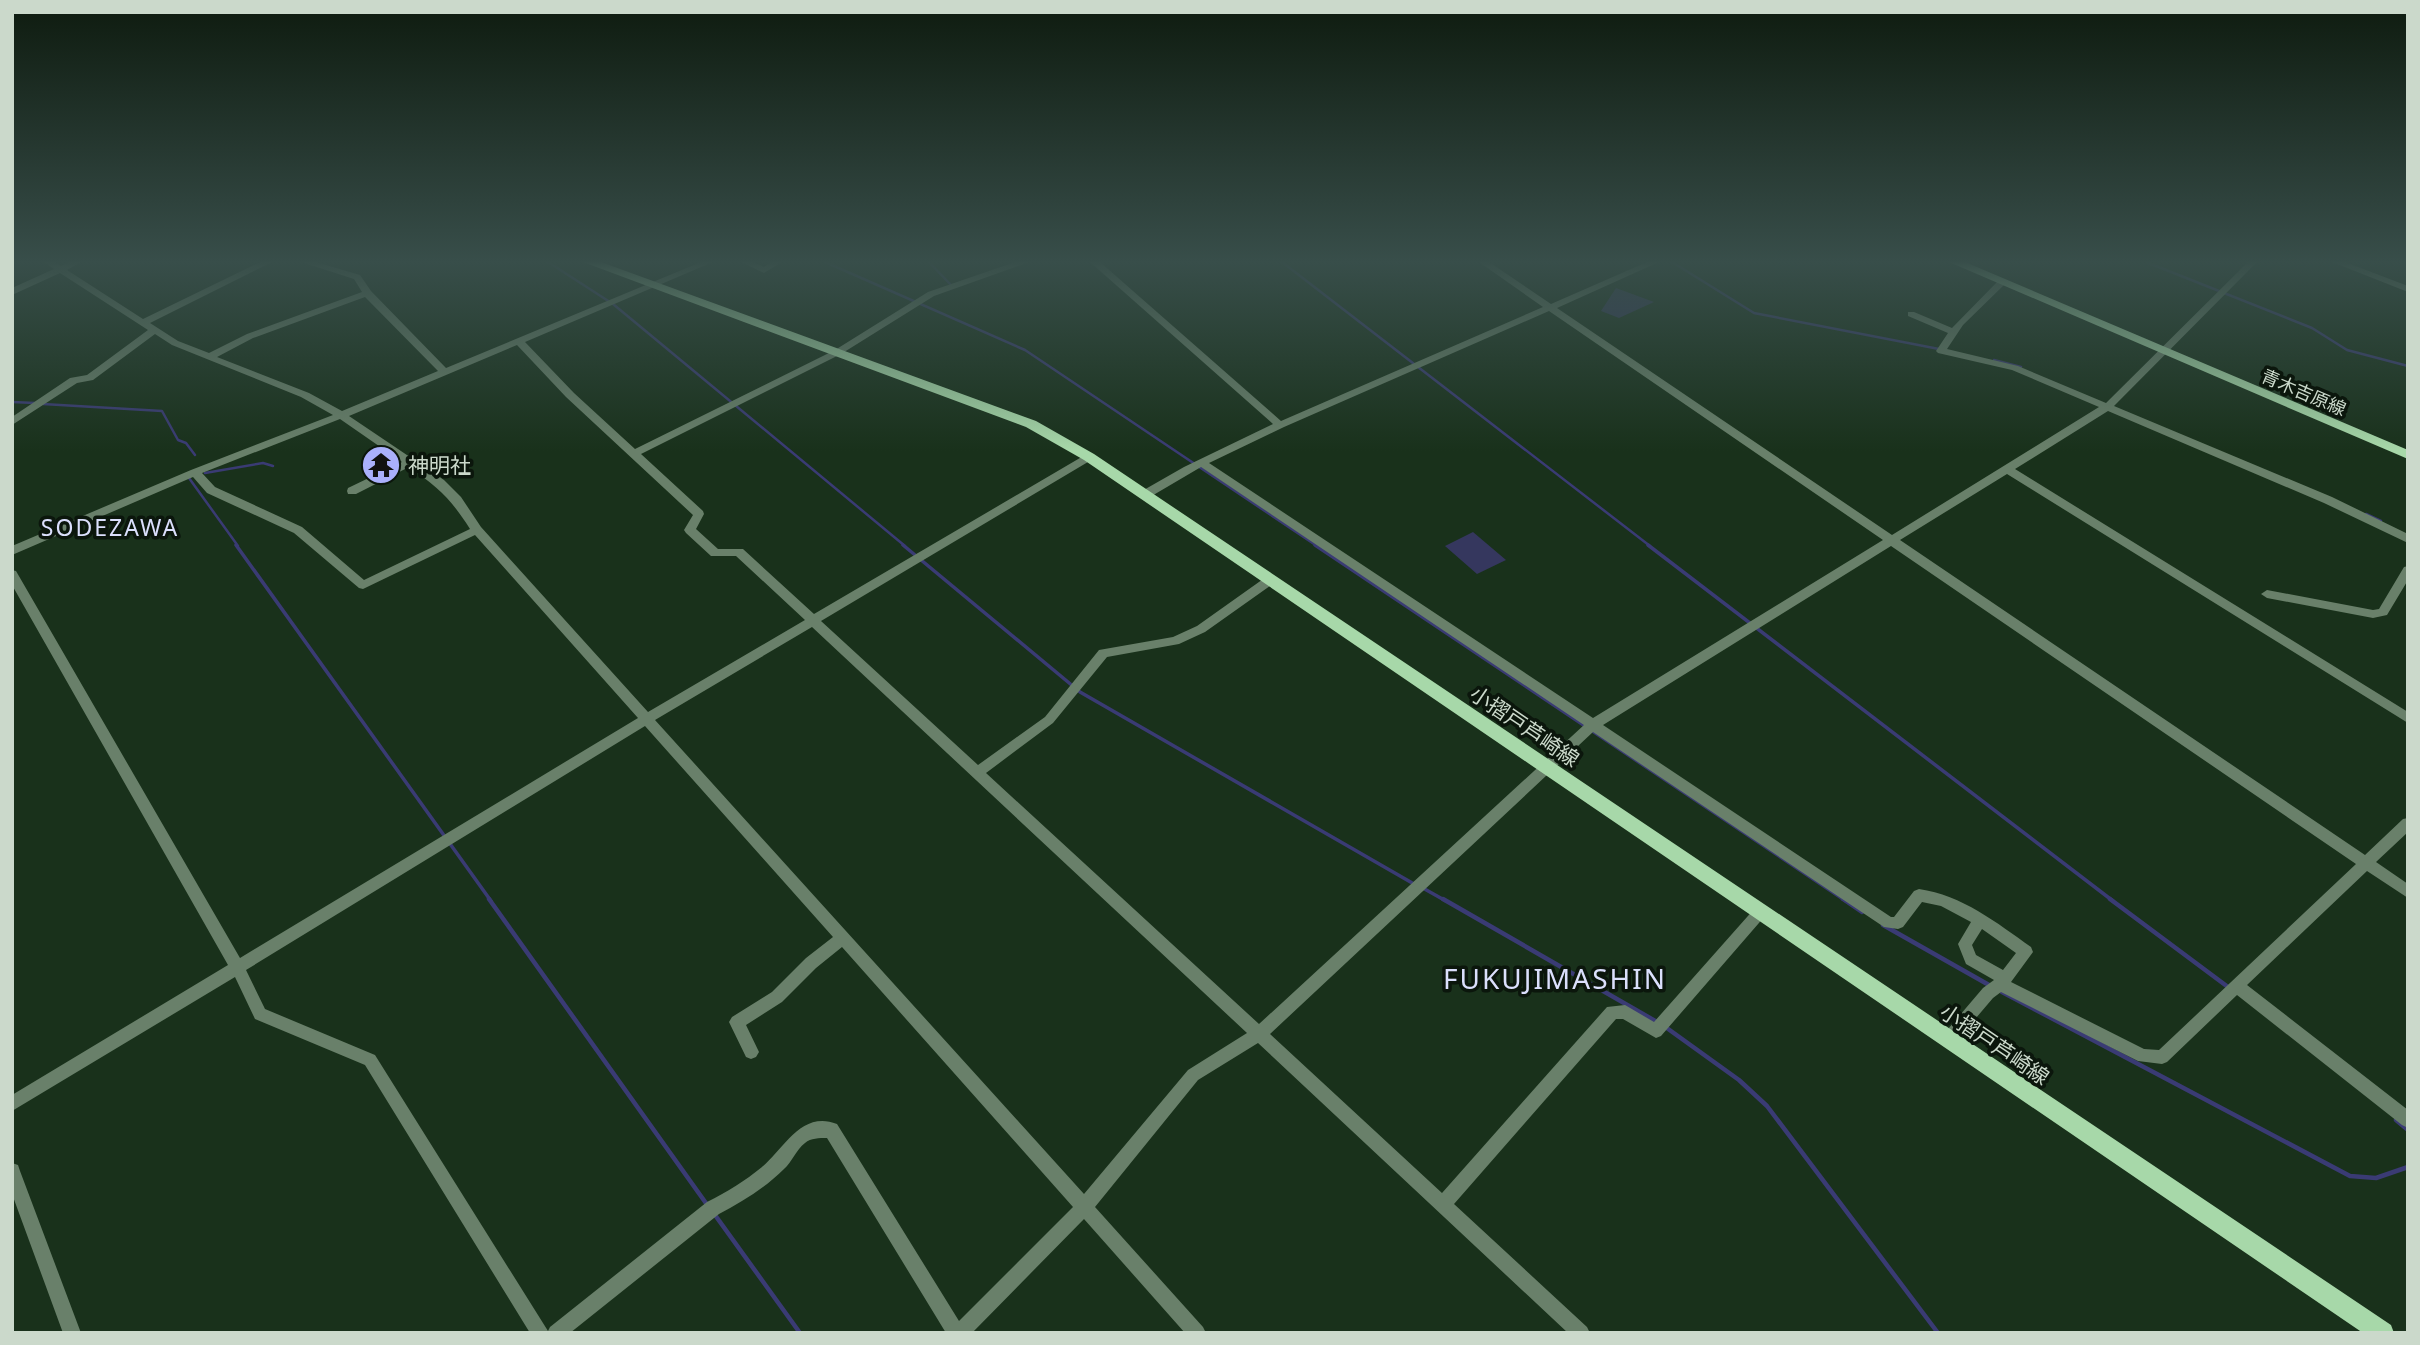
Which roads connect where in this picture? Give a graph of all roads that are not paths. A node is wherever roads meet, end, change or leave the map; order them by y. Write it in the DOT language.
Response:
graph roads {
  1 [pos="145,325"];
  2 [pos="281,325"];
  3 [pos="398,325"];
  4 [pos="557,325"];
  5 [pos="763,325"];
  6 [pos="882,325"];
  7 [pos="1166,325"];
  8 [pos="1511,325"];
  9 [pos="1575,325"];
  10 [pos="1936,325"];
  11 [pos="1961,325"];
  12 [pos="2101,325"];
  13 [pos="2189,325"];
  14 [pos="153,330"];
  15 [pos="1954,332"];
  16 [pos="518,341"];
  17 [pos="2162,351"];
  18 [pos="838,352"];
  19 [pos="209,357"];
  20 [pos="444,372"];
  21 [pos="2107,407"];
  22 [pos="341,415"];
  23 [pos="12,422"];
  24 [pos="1280,425"];
  25 [pos="633,454"];
  26 [pos="2408,455"];
  27 [pos="1089,457"];
  28 [pos="410,462"];
  29 [pos="1202,463"];
  30 [pos="2009,470"];
  31 [pos="195,472"];
  32 [pos="352,491"];
  33 [pos="1146,494"];
  34 [pos="477,530"];
  35 [pos="2408,539"];
  36 [pos="1891,540"];
  37 [pos="12,551"];
  38 [pos="2408,570"];
  39 [pos="12,575"];
  40 [pos="1270,580"];
  41 [pos="2267,593"];
  42 [pos="812,621"];
  43 [pos="2408,718"];
  44 [pos="645,720"];
  45 [pos="1591,726"];
  46 [pos="1544,768"];
  47 [pos="977,773"];
  48 [pos="2408,823"];
  49 [pos="2366,862"];
  50 [pos="2408,892"];
  51 [pos="1760,912"];
  52 [pos="1979,920"];
  53 [pos="842,939"];
  54 [pos="237,968"];
  55 [pos="2002,981"];
  56 [pos="2236,986"];
  57 [pos="1258,1035"];
  58 [pos="1948,1040"];
  59 [pos="751,1052"];
  60 [pos="12,1104"];
  61 [pos="2408,1120"];
  62 [pos="12,1171"];
  63 [pos="1443,1205"];
  64 [pos="1083,1208"];
  65 [pos="72,1333"];
  66 [pos="540,1333"];
  67 [pos="556,1333"];
  68 [pos="958,1333"];
  69 [pos="1197,1333"];
  70 [pos="1581,1333"];
  71 [pos="2382,1333"];
  1 -- 14 [label="street"];
  2 -- 19 [label="street"];
  3 -- 20 [label="street"];
  4 -- 16 [label="street"];
  5 -- 18 [label="main road, 小摺戸芦崎線"];
  6 -- 18 [label="street"];
  7 -- 24 [label="street"];
  8 -- 24 [label="street"];
  9 -- 36 [label="street"];
  10 -- 15 [label="street"];
  11 -- 15 [label="street"];
  12 -- 17 [label="main road, 青木吉原線"];
  13 -- 17 [label="street"];
  14 -- 19 [label="street"];
  14 -- 23 [label="street"];
  15 -- 21 [label="street"];
  16 -- 20 [label="street"];
  16 -- 25 [label="street"];
  17 -- 21 [label="street"];
  17 -- 26 [label="main road, 青木吉原線"];
  18 -- 25 [label="street"];
  18 -- 27 [label="main road, 小摺戸芦崎線"];
  19 -- 22 [label="street"];
  20 -- 22 [label="street"];
  21 -- 30 [label="street"];
  21 -- 35 [label="street"];
  22 -- 28 [label="street"];
  22 -- 31 [label="street"];
  24 -- 29 [label="street"];
  25 -- 42 [label="street"];
  27 -- 33 [label="main road, 小摺戸芦崎線"];
  27 -- 42 [label="street"];
  28 -- 32 [label="street"];
  28 -- 34 [label="street"];
  29 -- 33 [label="street"];
  29 -- 45 [label="street"];
  30 -- 36 [label="street"];
  30 -- 43 [label="street"];
  31 -- 34 [label="street"];
  31 -- 37 [label="street"];
  33 -- 40 [label="main road, 小摺戸芦崎線"];
  34 -- 44 [label="street"];
  36 -- 45 [label="street"];
  36 -- 49 [label="street"];
  38 -- 41 [label="street"];
  39 -- 54 [label="street"];
  40 -- 46 [label="main road, 小摺戸芦崎線"];
  40 -- 47 [label="street"];
  42 -- 44 [label="street"];
  42 -- 47 [label="street"];
  44 -- 53 [label="street"];
  44 -- 54 [label="street"];
  45 -- 46 [label="street"];
  45 -- 52 [label="street"];
  46 -- 51 [label="main road, 小摺戸芦崎線"];
  46 -- 57 [label="street"];
  47 -- 57 [label="street"];
  48 -- 49 [label="street"];
  49 -- 50 [label="street"];
  49 -- 56 [label="street"];
  51 -- 58 [label="main road, 小摺戸芦崎線"];
  51 -- 63 [label="street"];
  52 -- 55 [label="street"];
  52 -- 55 [label="street"];
  53 -- 59 [label="street"];
  53 -- 64 [label="street"];
  54 -- 60 [label="street"];
  54 -- 66 [label="street"];
  55 -- 56 [label="street"];
  55 -- 58 [label="street"];
  56 -- 61 [label="street"];
  57 -- 63 [label="street"];
  57 -- 64 [label="street"];
  58 -- 71 [label="main road, 小摺戸芦崎線"];
  62 -- 65 [label="street"];
  63 -- 70 [label="street"];
  64 -- 68 [label="street"];
  64 -- 69 [label="street"];
  67 -- 68 [label="street"];
}
